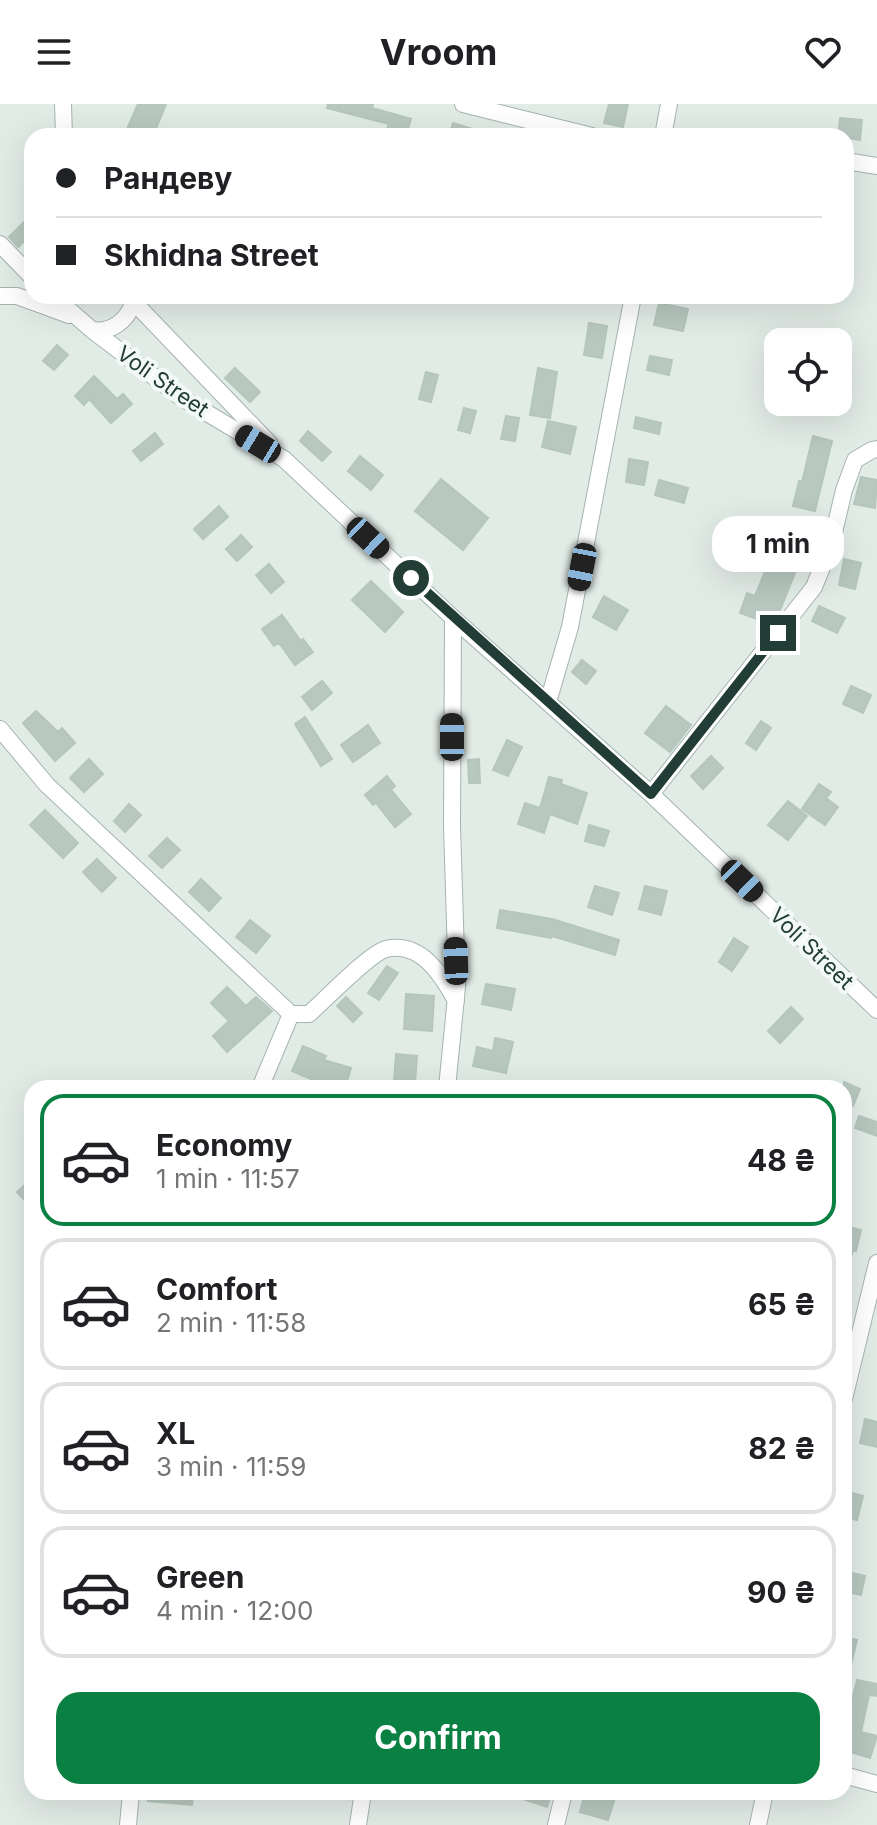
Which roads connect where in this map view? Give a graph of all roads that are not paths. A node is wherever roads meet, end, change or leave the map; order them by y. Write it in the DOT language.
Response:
graph roads {
  1 [pos="63,104"];
  2 [pos="463,104"];
  3 [pos="669,104"];
  4 [pos="64,128"];
  5 [pos="560,128"];
  6 [pos="664,128"];
  7 [pos="854,162"];
  8 [pos="877,166"];
  9 [pos="0,244"];
  10 [pos="24,269"];
  11 [pos="0,296"];
  12 [pos="24,299"];
  13 [pos="39,304"];
  14 [pos="62,304"];
  15 [pos="130,304"];
  16 [pos="135,304"];
  17 [pos="631,304"];
  18 [pos="78,318"];
  19 [pos="92,330"];
  20 [pos="877,449"];
  21 [pos="284,459"];
  22 [pos="453,618"];
  23 [pos="548,702"];
  24 [pos="0,729"];
  25 [pos="651,794"];
  26 [pos="456,1001"];
  27 [pos="877,1010"];
  28 [pos="291,1014"];
  29 [pos="263,1080"];
  30 [pos="448,1080"];
  31 [pos="877,1263"];
  32 [pos="852,1366"];
  33 [pos="852,1777"];
  34 [pos="877,1784"];
  35 [pos="130,1800"];
  36 [pos="362,1800"];
  37 [pos="562,1800"];
  38 [pos="763,1800"];
  39 [pos="128,1825"];
  40 [pos="358,1825"];
  41 [pos="556,1825"];
  42 [pos="758,1825"];
  1 -- 4 [label="street"];
  2 -- 5 [label="street"];
  3 -- 6 [label="street"];
  7 -- 8 [label="street"];
  9 -- 10 [label="street"];
  11 -- 12 [label="street"];
  13 -- 18 [label="street"];
  14 -- 18 [label="street, Voli Street"];
  15 -- 19 [label="street"];
  16 -- 21 [label="street"];
  17 -- 23 [label="street"];
  18 -- 19 [label="street, Voli Street"];
  19 -- 21 [label="street, Voli Street"];
  20 -- 25 [label="street"];
  21 -- 22 [label="street, Voli Street"];
  22 -- 23 [label="street, Voli Street"];
  22 -- 26 [label="street"];
  23 -- 25 [label="street, Voli Street"];
  24 -- 28 [label="street"];
  25 -- 27 [label="street, Voli Street"];
  26 -- 28 [label="street"];
  26 -- 30 [label="street"];
  28 -- 29 [label="street"];
  31 -- 32 [label="street"];
  33 -- 34 [label="street"];
  35 -- 39 [label="street"];
  36 -- 40 [label="street"];
  37 -- 41 [label="street"];
  38 -- 42 [label="street"];
}
